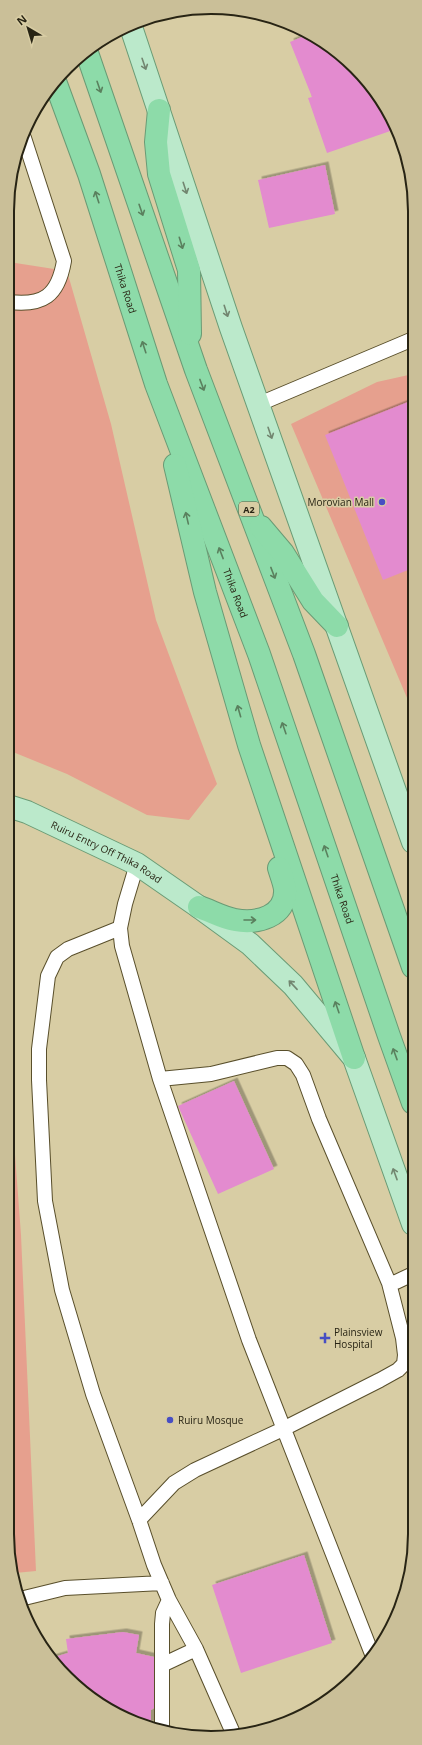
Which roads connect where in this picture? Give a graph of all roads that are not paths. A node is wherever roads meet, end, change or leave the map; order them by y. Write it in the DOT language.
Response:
graph roads {
  1 [pos="132,31"];
  2 [pos="88,57"];
  3 [pos="57,88"];
  4 [pos="159,110"];
  5 [pos="26,144"];
  6 [pos="14,303"];
  7 [pos="408,341"];
  8 [pos="191,353"];
  9 [pos="156,384"];
  10 [pos="259,404"];
  11 [pos="252,518"];
  12 [pos="338,626"];
  13 [pos="249,745"];
  14 [pos="14,808"];
  15 [pos="408,828"];
  16 [pos="137,864"];
  17 [pos="199,907"];
  18 [pos="120,928"];
  19 [pos="408,953"];
  20 [pos="354,1058"];
  21 [pos="160,1079"];
  22 [pos="408,1090"];
  23 [pos="408,1210"];
  24 [pos="408,1276"];
  25 [pos="389,1283"];
  26 [pos="283,1429"];
  27 [pos="139,1520"];
  28 [pos="162,1583"];
  29 [pos="24,1598"];
  30 [pos="169,1600"];
  31 [pos="196,1649"];
  32 [pos="370,1650"];
  33 [pos="162,1665"];
  34 [pos="162,1724"];
  35 [pos="232,1730"];
  1 -- 4 [label="main road, one-way"];
  2 -- 8 [label="highway, A2, one-way"];
  9 -- 3 [label="highway, Thika Road, one-way"];
  4 -- 8 [label="highway, one-way"];
  4 -- 10 [label="main road, one-way"];
  5 -- 6 [label="street"];
  7 -- 10 [label="street"];
  8 -- 11 [label="highway, A2, one-way"];
  13 -- 9 [label="highway, one-way"];
  22 -- 9 [label="highway, Thika Road, one-way"];
  10 -- 12 [label="main road, one-way"];
  11 -- 12 [label="highway"];
  11 -- 19 [label="highway, A2, one-way"];
  12 -- 15 [label="main road"];
  17 -- 13 [label="highway, one-way"];
  20 -- 13 [label="highway, one-way"];
  14 -- 16 [label="main road, Ruiru Entry Off Thika Road"];
  16 -- 17 [label="main road, Ruiru Entry Off Thika Road"];
  16 -- 18 [label="street"];
  20 -- 17 [label="main road, Ruiru Entry Off Thika Road, one-way"];
  18 -- 21 [label="street"];
  18 -- 27 [label="street"];
  23 -- 20 [label="main road, one-way"];
  21 -- 25 [label="street"];
  21 -- 26 [label="street"];
  24 -- 25 [label="street"];
  25 -- 26 [label="street"];
  26 -- 27 [label="street"];
  26 -- 32 [label="street"];
  27 -- 28 [label="street"];
  28 -- 29 [label="street"];
  28 -- 30 [label="street"];
  30 -- 31 [label="street"];
  30 -- 33 [label="street"];
  31 -- 33 [label="street"];
  31 -- 35 [label="street"];
  33 -- 34 [label="street"];
}
